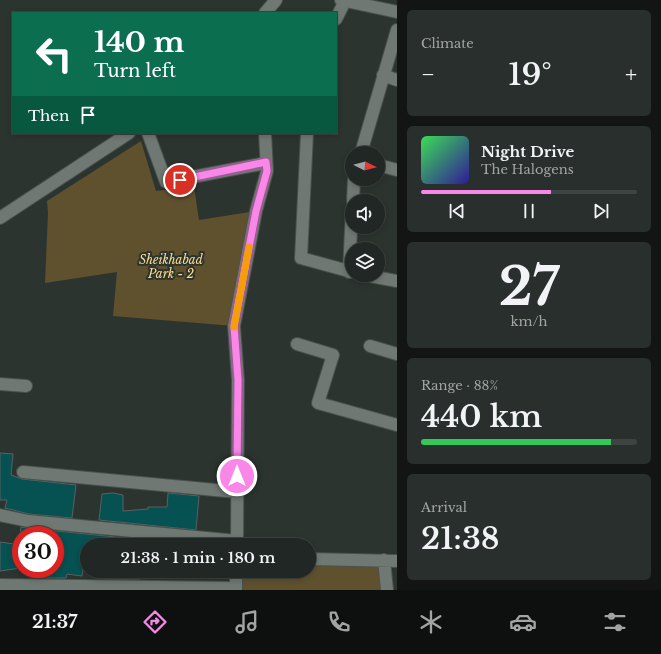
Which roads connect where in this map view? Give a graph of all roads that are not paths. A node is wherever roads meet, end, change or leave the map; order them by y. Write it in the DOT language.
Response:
graph roads {
  1 [pos="276,0"];
  2 [pos="343,0"];
  3 [pos="266,12"];
  4 [pos="397,12"];
  5 [pos="337,17"];
  6 [pos="397,30"];
  7 [pos="383,75"];
  8 [pos="397,80"];
  9 [pos="127,134"];
  10 [pos="148,134"];
  11 [pos="265,134"];
  12 [pos="307,134"];
  13 [pos="363,146"];
  14 [pos="266,162"];
  15 [pos="385,167"];
  16 [pos="397,170"];
  17 [pos="0,218"];
  18 [pos="345,270"];
  19 [pos="385,279"];
  20 [pos="397,281"];
  21 [pos="297,344"];
  22 [pos="370,346"];
  23 [pos="397,354"];
  24 [pos="0,384"];
  25 [pos="26,386"];
  26 [pos="397,425"];
  27 [pos="23,472"];
  28 [pos="237,492"];
  29 [pos="0,515"];
  30 [pos="190,538"];
  31 [pos="237,538"];
  32 [pos="316,559"];
  33 [pos="384,560"];
  34 [pos="397,561"];
  35 [pos="236,578"];
  36 [pos="0,585"];
  37 [pos="35,588"];
  38 [pos="113,588"];
  39 [pos="236,589"];
  40 [pos="387,590"];
  1 -- 3 [label="street"];
  2 -- 4 [label="street"];
  2 -- 5 [label="street"];
  6 -- 7 [label="street"];
  7 -- 8 [label="street"];
  7 -- 13 [label="street"];
  9 -- 17 [label="street"];
  10 -- 14 [label="street"];
  11 -- 14 [label="street"];
  12 -- 18 [label="street"];
  14 -- 28 [label="street"];
  15 -- 16 [label="street"];
  19 -- 20 [label="street"];
  21 -- 26 [label="street"];
  22 -- 23 [label="street"];
  24 -- 25 [label="street"];
  27 -- 28 [label="street"];
  28 -- 31 [label="street"];
  29 -- 30 [label="street"];
  32 -- 33 [label="street"];
  33 -- 34 [label="street"];
  33 -- 40 [label="street"];
  35 -- 39 [label="street"];
  36 -- 37 [label="street"];
  37 -- 38 [label="street"];
  38 -- 39 [label="street"];
}
